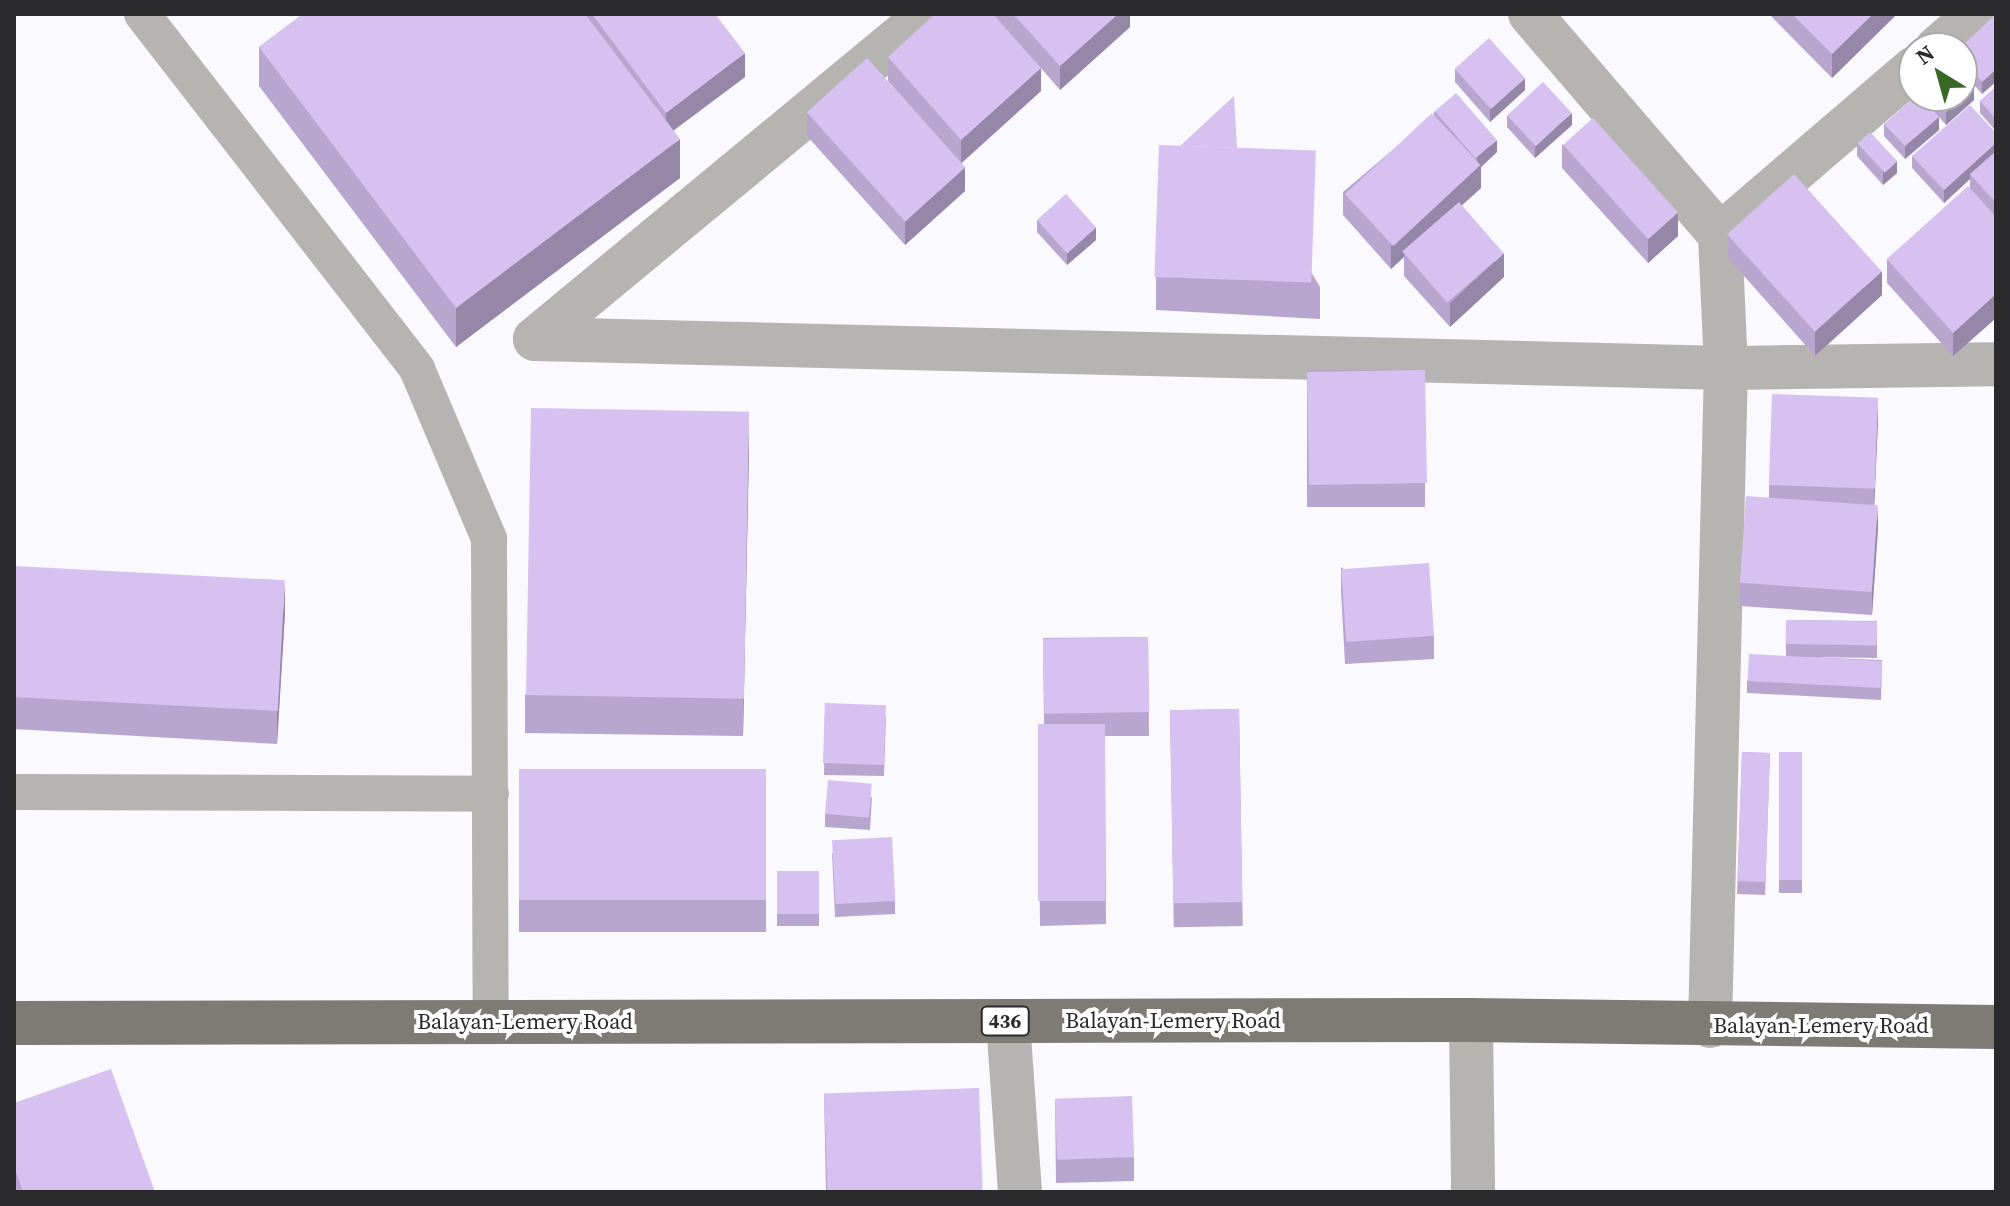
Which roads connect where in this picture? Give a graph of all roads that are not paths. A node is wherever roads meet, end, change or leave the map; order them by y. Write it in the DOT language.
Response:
graph roads {
  1 [pos="142,14"];
  2 [pos="928,14"];
  3 [pos="1530,14"];
  4 [pos="1977,14"];
  5 [pos="1956,32"];
  6 [pos="1898,82"];
  7 [pos="1720,235"];
  8 [pos="1996,364"];
  9 [pos="1726,368"];
  10 [pos="14,792"];
  11 [pos="491,794"];
  12 [pos="1471,1020"];
  13 [pos="1008,1021"];
  14 [pos="491,1022"];
  15 [pos="14,1023"];
  16 [pos="1710,1026"];
  17 [pos="1996,1027"];
  18 [pos="1020,1192"];
  19 [pos="1473,1192"];
  1 -- 11 [label="lane"];
  2 -- 9 [label="street"];
  3 -- 7 [label="street"];
  4 -- 5 [label="street"];
  6 -- 7 [label="street"];
  7 -- 9 [label="street"];
  8 -- 9 [label="street"];
  9 -- 16 [label="street"];
  10 -- 11 [label="lane"];
  11 -- 14 [label="lane"];
  12 -- 13 [label="main road, Balayan-Lemery Road / 436"];
  12 -- 16 [label="main road, Balayan-Lemery Road / 436"];
  12 -- 19 [label="street"];
  13 -- 14 [label="main road, Balayan-Lemery Road / 436"];
  13 -- 18 [label="street"];
  14 -- 15 [label="main road, Balayan-Lemery Road / 436"];
  16 -- 17 [label="main road, Balayan-Lemery Road / 436"];
}
